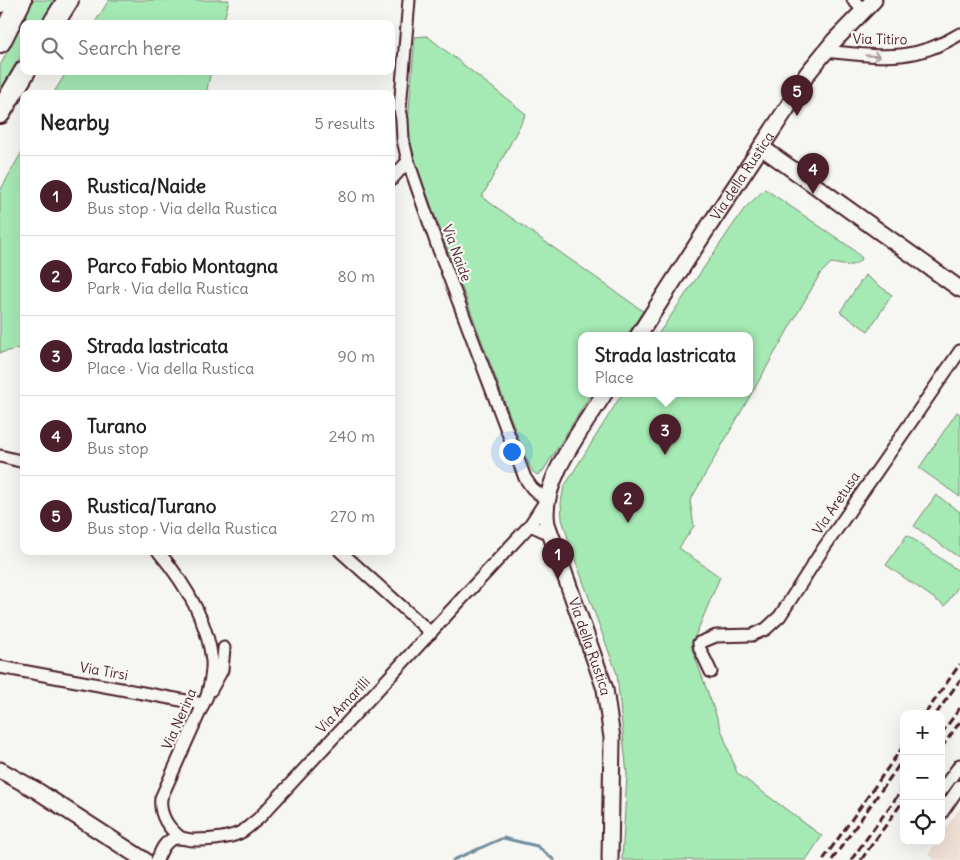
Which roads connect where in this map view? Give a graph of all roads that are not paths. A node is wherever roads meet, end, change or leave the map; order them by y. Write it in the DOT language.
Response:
graph roads {
  1 [pos="21,0"];
  2 [pos="68,0"];
  3 [pos="409,0"];
  4 [pos="864,3"];
  5 [pos="56,20"];
  6 [pos="960,34"];
  7 [pos="0,42"];
  8 [pos="824,51"];
  9 [pos="23,75"];
  10 [pos="0,113"];
  11 [pos="761,147"];
  12 [pos="408,161"];
  13 [pos="395,176"];
  14 [pos="960,289"];
  15 [pos="641,332"];
  16 [pos="960,351"];
  17 [pos="602,397"];
  18 [pos="0,456"];
  19 [pos="20,461"];
  20 [pos="546,500"];
  21 [pos="530,526"];
  22 [pos="550,534"];
  23 [pos="161,555"];
  24 [pos="344,555"];
  25 [pos="432,633"];
  26 [pos="224,648"];
  27 [pos="0,667"];
  28 [pos="711,672"];
  29 [pos="205,700"];
  30 [pos="960,766"];
  31 [pos="0,770"];
  32 [pos="945,786"];
  33 [pos="960,786"];
  34 [pos="945,808"];
  35 [pos="164,818"];
  36 [pos="181,838"];
  37 [pos="163,846"];
  38 [pos="144,860"];
  39 [pos="157,860"];
  40 [pos="610,860"];
  1 -- 7 [label="highway"];
  2 -- 5 [label="highway"];
  3 -- 12 [label="street, Via Naide"];
  4 -- 8 [label="street, Via della Rustica"];
  8 -- 6 [label="street, Via Titiro, one-way"];
  8 -- 11 [label="street, Via della Rustica"];
  9 -- 10 [label="highway"];
  11 -- 14 [label="street"];
  11 -- 15 [label="street, Via della Rustica"];
  12 -- 13 [label="street"];
  12 -- 20 [label="street, Via Naide"];
  16 -- 28 [label="street, Via Aretusa"];
  17 -- 20 [label="street, Via della Rustica"];
  18 -- 19 [label="street"];
  20 -- 21 [label="street, Via Amarilli"];
  20 -- 22 [label="street, Via della Rustica"];
  21 -- 22 [label="street"];
  21 -- 25 [label="street, Via Amarilli"];
  22 -- 40 [label="street, Via della Rustica"];
  23 -- 29 [label="street, Via Nerina"];
  24 -- 25 [label="street"];
  25 -- 36 [label="street, Via Amarilli"];
  26 -- 29 [label="street"];
  27 -- 29 [label="street, Via Tirsi"];
  29 -- 35 [label="street, Via Nerina"];
  30 -- 32 [label="street"];
  31 -- 38 [label="street"];
  33 -- 34 [label="street"];
  35 -- 36 [label="street"];
  35 -- 37 [label="street, Via Nerina"];
  36 -- 37 [label="street, Via Amarilli"];
  37 -- 39 [label="street"];
}
